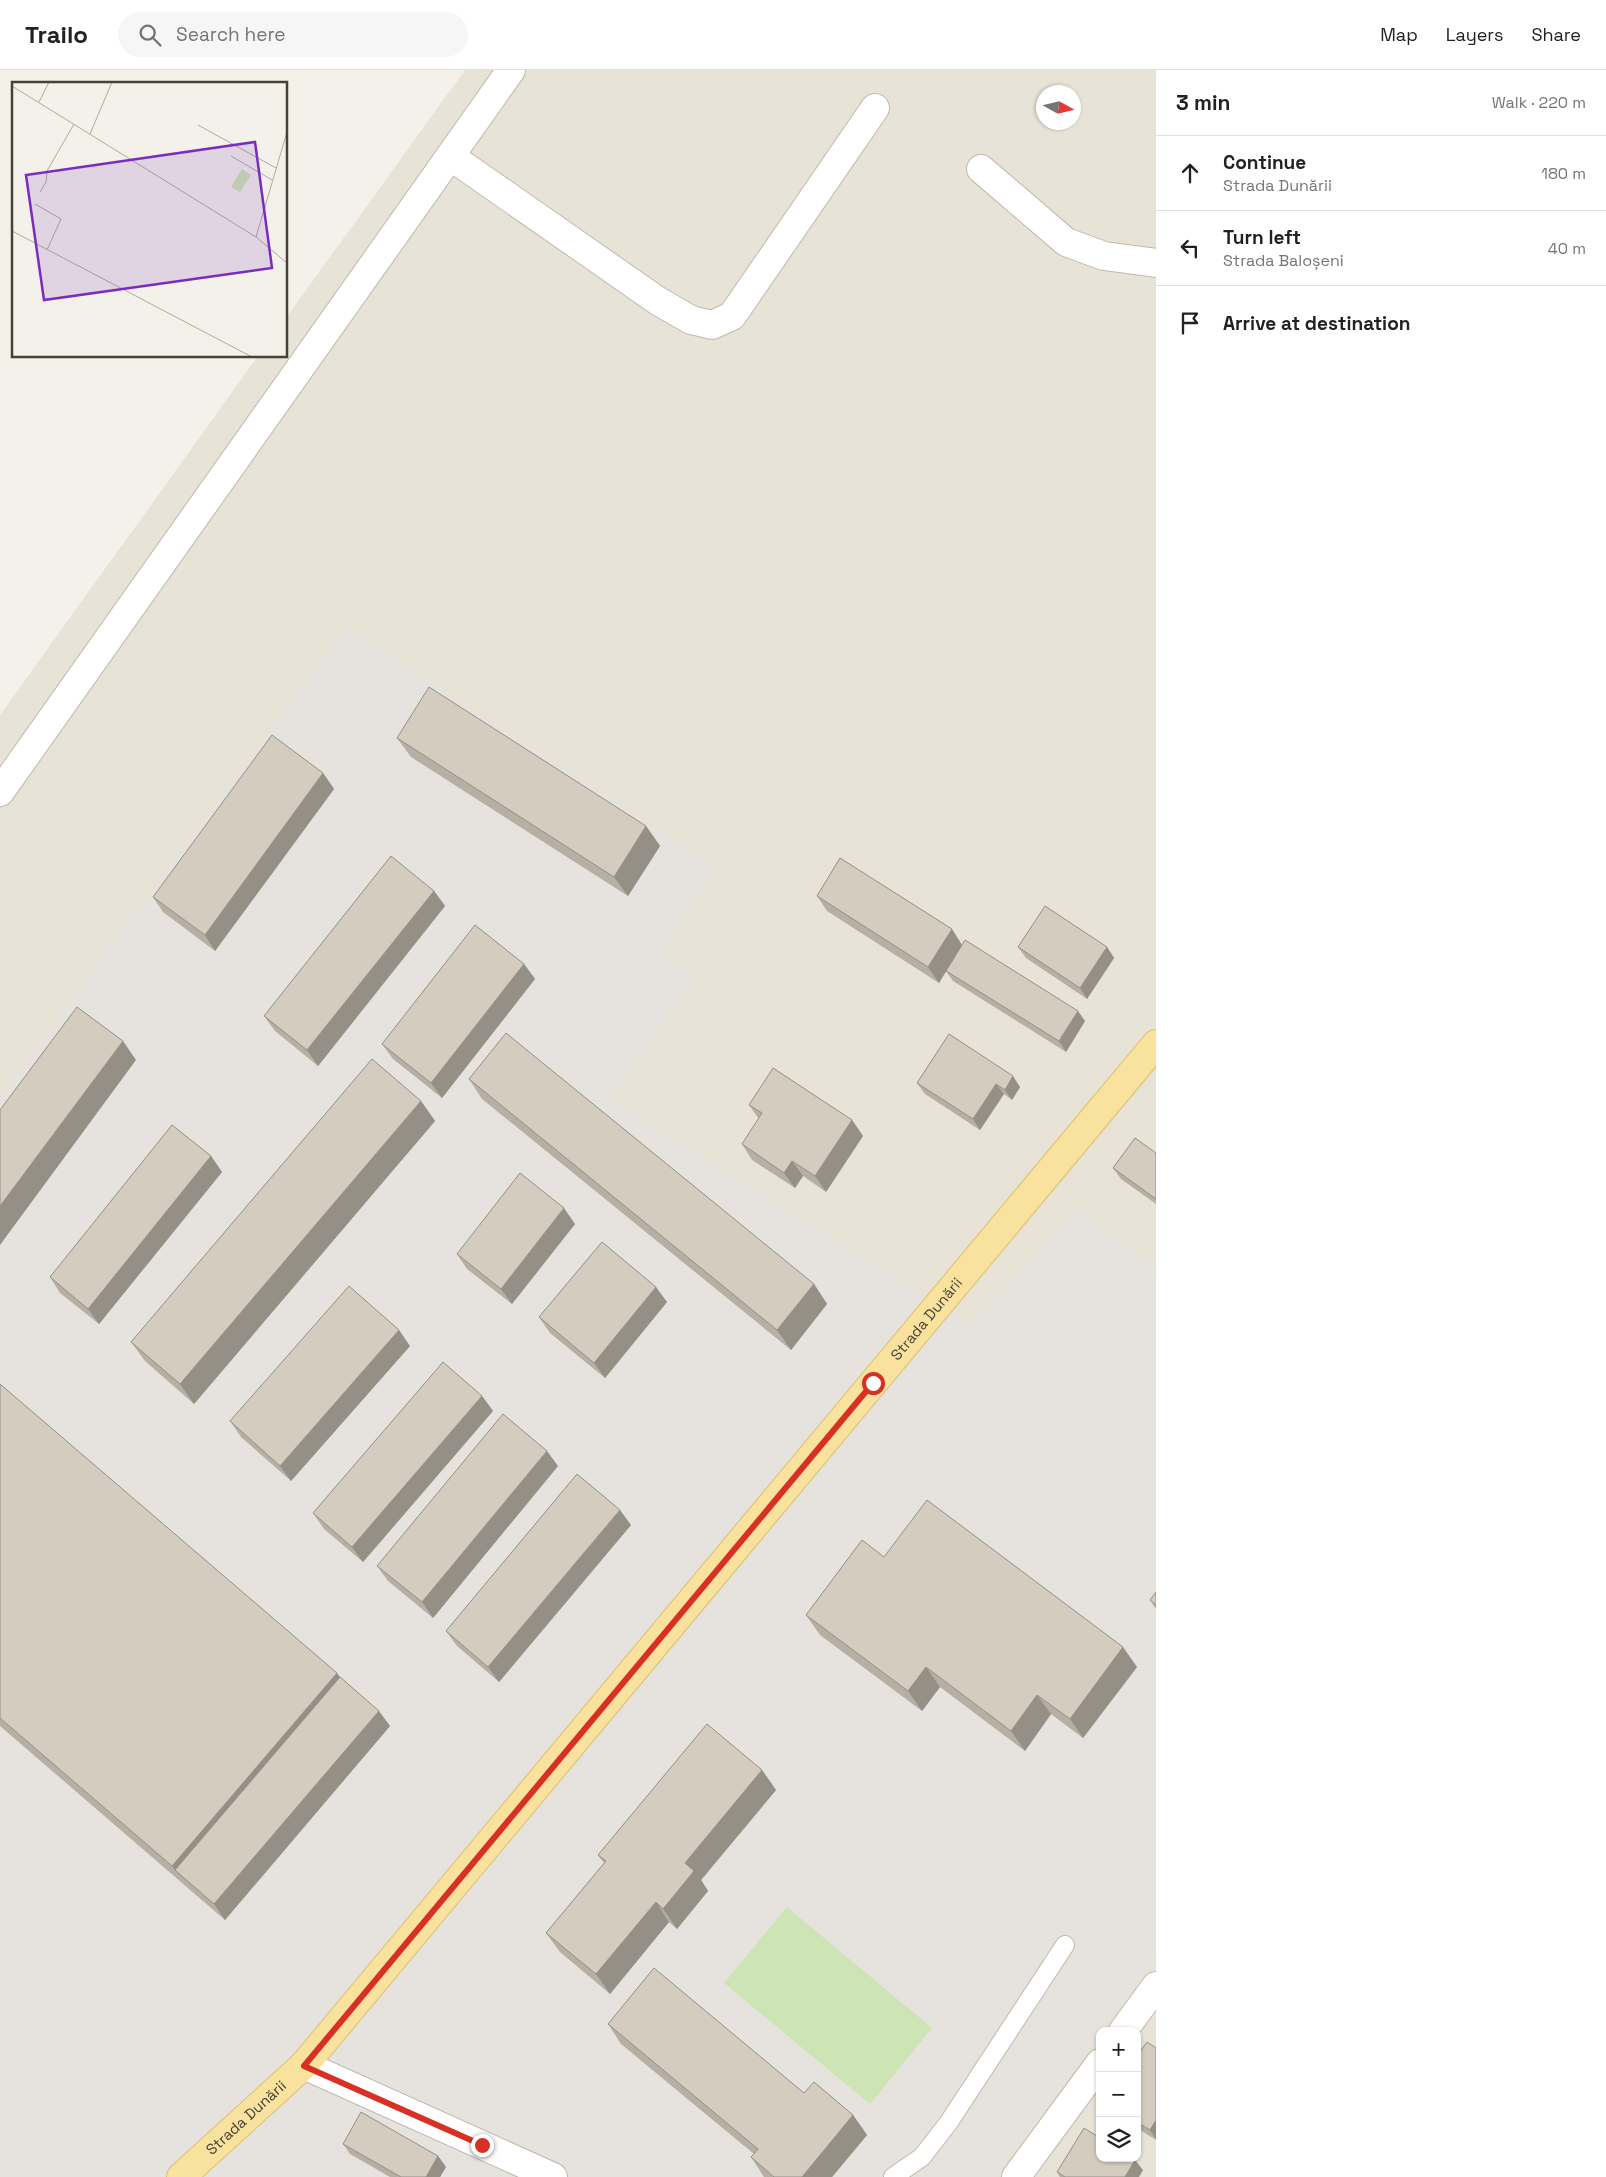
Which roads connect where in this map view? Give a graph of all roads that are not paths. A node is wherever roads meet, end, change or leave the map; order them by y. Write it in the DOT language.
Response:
graph roads {
  1 [pos="511,70"];
  2 [pos="875,108"];
  3 [pos="450,156"];
  4 [pos="981,169"];
  5 [pos="1156,264"];
  6 [pos="0,792"];
  7 [pos="1156,1044"];
  8 [pos="1064,1945"];
  9 [pos="1156,1986"];
  10 [pos="1126,2027"];
  11 [pos="304,2066"];
  12 [pos="1096,2068"];
  13 [pos="181,2177"];
  14 [pos="553,2177"];
  15 [pos="893,2177"];
  16 [pos="1016,2177"];
  1 -- 3 [label="street"];
  2 -- 3 [label="street"];
  3 -- 6 [label="street"];
  4 -- 5 [label="street"];
  7 -- 11 [label="main road, Strada Dunării"];
  8 -- 15 [label="lane"];
  9 -- 10 [label="street"];
  11 -- 13 [label="main road, Strada Dunării"];
  11 -- 14 [label="street"];
  12 -- 16 [label="street"];
}
